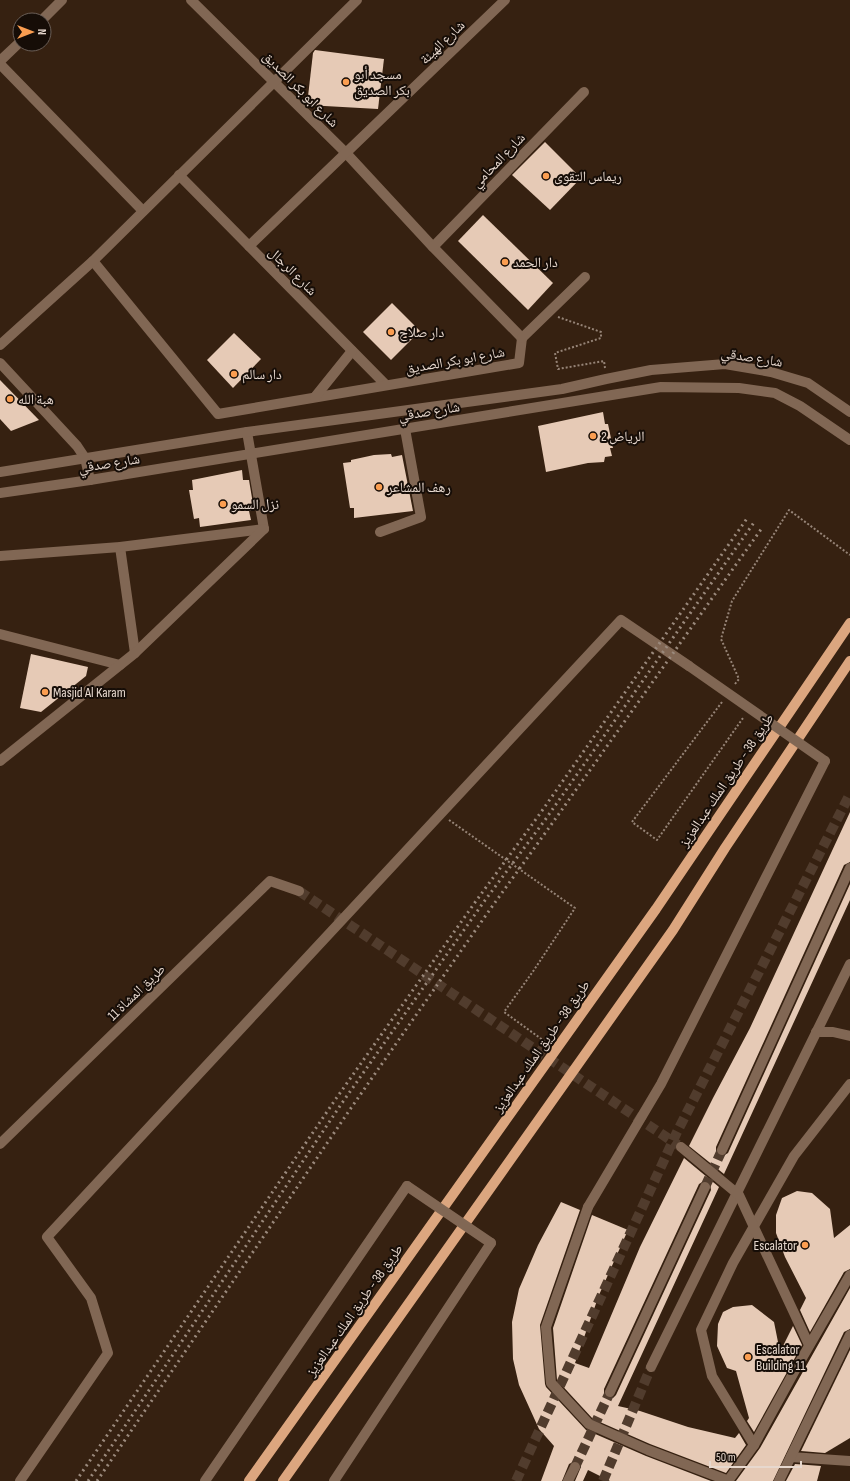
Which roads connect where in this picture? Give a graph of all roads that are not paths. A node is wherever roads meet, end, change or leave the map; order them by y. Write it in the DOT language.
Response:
graph roads {
  1 [pos="62,0"];
  2 [pos="357,0"];
  3 [pos="505,0"];
  4 [pos="194,1"];
  5 [pos="50,12"];
  6 [pos="12,50"];
  7 [pos="0,62"];
  8 [pos="274,82"];
  9 [pos="584,92"];
  10 [pos="346,154"];
  11 [pos="179,175"];
  12 [pos="143,211"];
  13 [pos="249,246"];
  14 [pos="433,247"];
  15 [pos="93,261"];
  16 [pos="585,277"];
  17 [pos="522,338"];
  18 [pos="0,345"];
  19 [pos="352,351"];
  20 [pos="0,363"];
  21 [pos="606,379"];
  22 [pos="386,385"];
  23 [pos="609,396"];
  24 [pos="315,398"];
  25 [pos="850,412"];
  26 [pos="405,429"];
  27 [pos="247,432"];
  28 [pos="850,440"];
  29 [pos="252,454"];
  30 [pos="85,458"];
  31 [pos="0,472"];
  32 [pos="90,480"];
  33 [pos="0,492"];
  34 [pos="264,530"];
  35 [pos="380,532"];
  36 [pos="120,547"];
  37 [pos="0,556"];
  38 [pos="850,623"];
  39 [pos="0,634"];
  40 [pos="135,653"];
  41 [pos="850,660"];
  42 [pos="120,665"];
  43 [pos="0,761"];
  44 [pos="850,868"];
  45 [pos="299,891"];
  46 [pos="850,964"];
  47 [pos="816,1032"];
  48 [pos="850,1036"];
  49 [pos="850,1084"];
  50 [pos="0,1144"];
  51 [pos="681,1147"];
  52 [pos="722,1150"];
  53 [pos="705,1187"];
  54 [pos="850,1275"];
  55 [pos="850,1335"];
  56 [pos="809,1345"];
  57 [pos="651,1368"];
  58 [pos="610,1392"];
  59 [pos="754,1446"];
  60 [pos="790,1457"];
  61 [pos="850,1461"];
  62 [pos="575,1467"];
  63 [pos="20,1481"];
  64 [pos="205,1481"];
  65 [pos="249,1481"];
  66 [pos="283,1481"];
  67 [pos="334,1481"];
  68 [pos="568,1481"];
  69 [pos="729,1481"];
  70 [pos="779,1481"];
  1 -- 5 [label="street"];
  2 -- 8 [label="street"];
  3 -- 10 [label="street, شارع الهيئة"];
  4 -- 8 [label="street, شارع ابو بكر الصديق"];
  6 -- 7 [label="street"];
  7 -- 12 [label="street"];
  8 -- 10 [label="street, شارع ابو بكر الصديق"];
  8 -- 11 [label="street"];
  9 -- 14 [label="street, شارع المحامي"];
  10 -- 13 [label="street, شارع الهيئة"];
  10 -- 14 [label="street, شارع ابو بكر الصديق"];
  11 -- 12 [label="street"];
  11 -- 13 [label="street, شارع الرجال"];
  12 -- 15 [label="street"];
  13 -- 19 [label="street, شارع الرجال"];
  14 -- 17 [label="street, شارع ابو بكر الصديق"];
  15 -- 18 [label="street"];
  15 -- 24 [label="street, شارع ابو بكر الصديق"];
  16 -- 17 [label="street"];
  17 -- 22 [label="street, شارع ابو بكر الصديق"];
  19 -- 22 [label="street, شارع الرجال"];
  19 -- 24 [label="street"];
  20 -- 30 [label="street"];
  21 -- 23 [label="street"];
  21 -- 25 [label="street, شارع صدقي"];
  21 -- 27 [label="street, شارع صدقي"];
  22 -- 24 [label="street, شارع ابو بكر الصديق"];
  23 -- 26 [label="street, شارع صدقي"];
  23 -- 28 [label="street, شارع صدقي"];
  26 -- 29 [label="street, شارع صدقي"];
  26 -- 35 [label="street"];
  27 -- 29 [label="street"];
  27 -- 30 [label="street, شارع صدقي"];
  29 -- 32 [label="street, شارع صدقي"];
  29 -- 34 [label="street"];
  30 -- 31 [label="street, شارع صدقي"];
  30 -- 32 [label="street"];
  32 -- 33 [label="street, شارع صدقي"];
  34 -- 36 [label="street"];
  34 -- 40 [label="street"];
  36 -- 37 [label="street"];
  36 -- 40 [label="street"];
  38 -- 65 [label="main road, طريق 38 - طريق الملك عبدالعزيز"];
  39 -- 42 [label="street"];
  40 -- 42 [label="street"];
  41 -- 66 [label="main road"];
  42 -- 43 [label="street"];
  44 -- 52 [label="street"];
  45 -- 50 [label="street, طريق المشاة 11"];
  46 -- 47 [label="street"];
  47 -- 48 [label="street"];
  47 -- 57 [label="street"];
  49 -- 59 [label="street"];
  51 -- 56 [label="street, bridge"];
  53 -- 58 [label="street"];
  54 -- 56 [label="street"];
  55 -- 60 [label="street"];
  56 -- 59 [label="street"];
  59 -- 69 [label="street"];
  60 -- 61 [label="street"];
  60 -- 70 [label="street"];
  62 -- 68 [label="street"];
  63 -- 69 [label="street, bridge"];
  64 -- 67 [label="street, bridge"];
}
